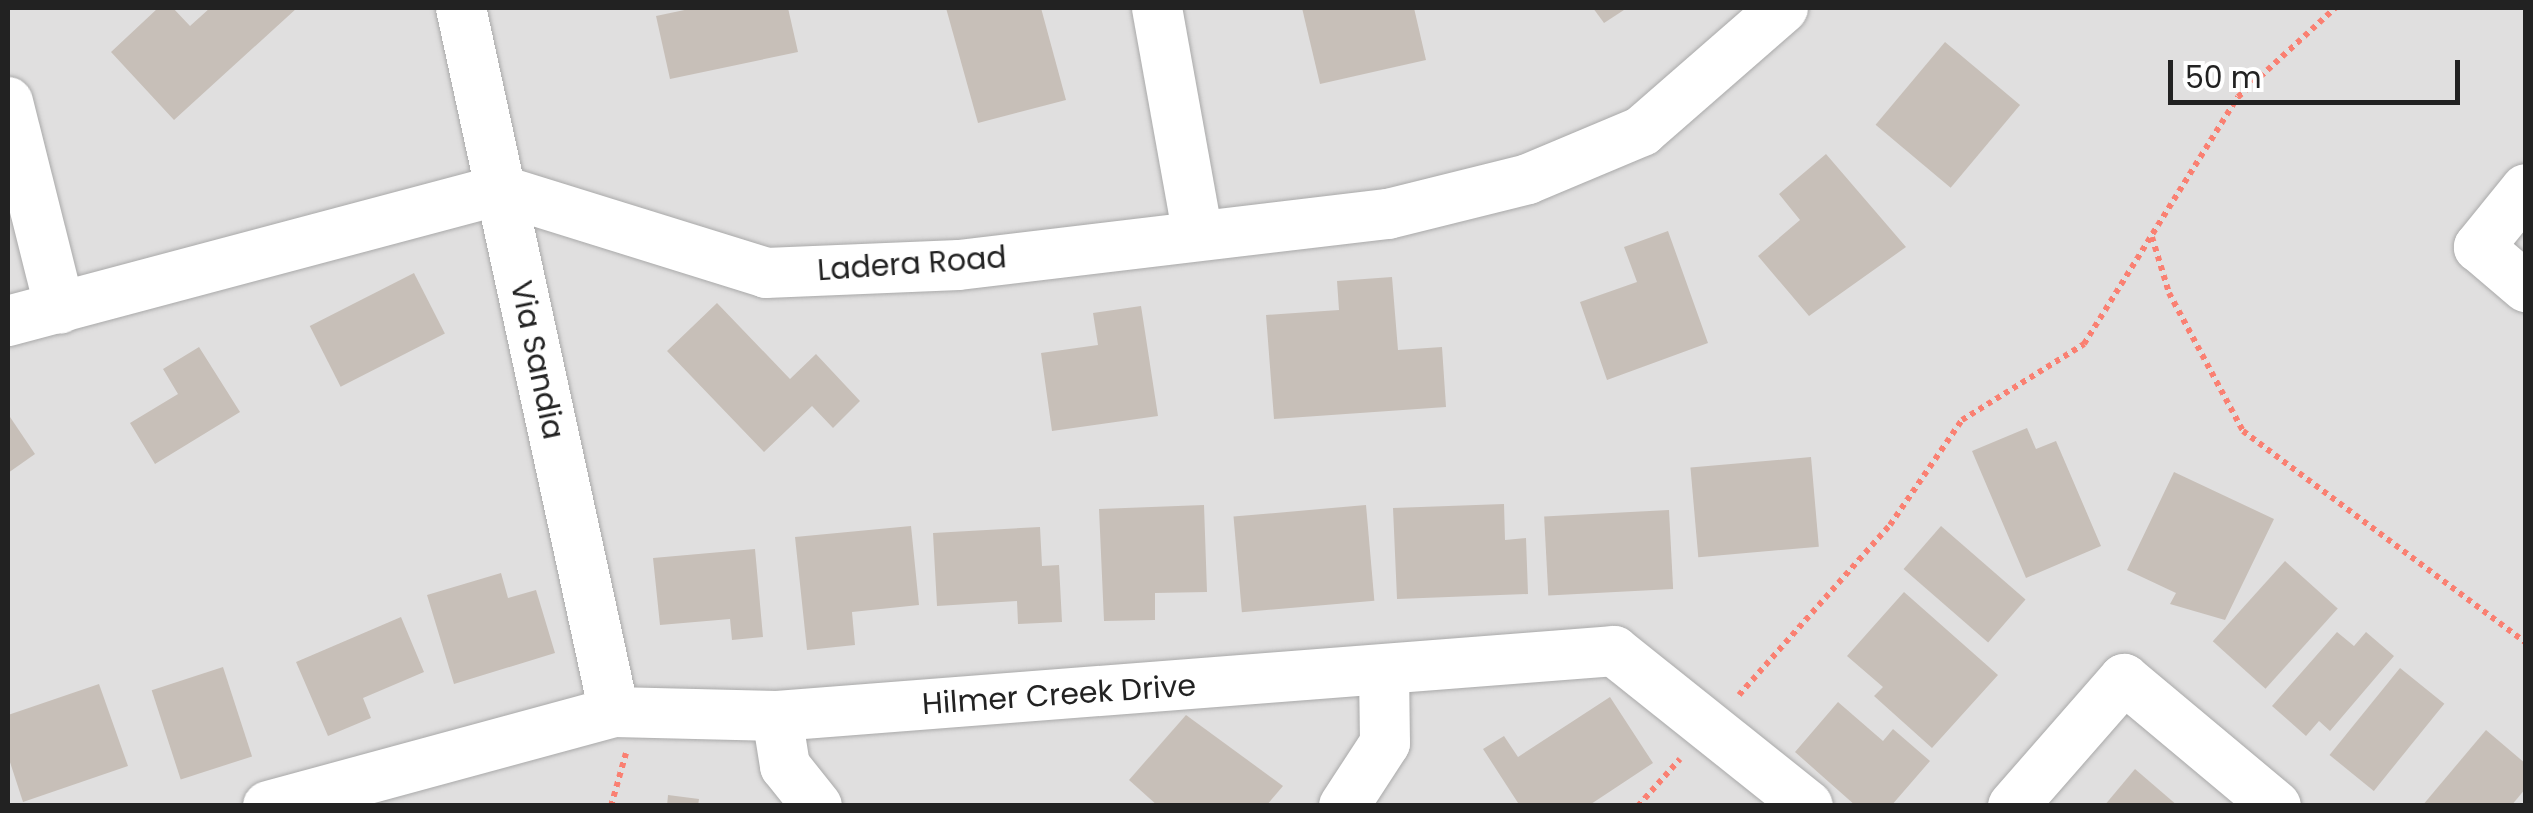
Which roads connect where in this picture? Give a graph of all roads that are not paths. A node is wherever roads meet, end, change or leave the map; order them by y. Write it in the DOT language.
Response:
graph roads {
  1 [pos="462,8"];
  2 [pos="1157,8"];
  3 [pos="1783,8"];
  4 [pos="8,102"];
  5 [pos="2526,189"];
  6 [pos="500,190"];
  7 [pos="1198,235"];
  8 [pos="2526,287"];
  9 [pos="60,309"];
  10 [pos="8,321"];
  11 [pos="1384,672"];
  12 [pos="614,712"];
  13 [pos="777,716"];
  14 [pos="268,806"];
  15 [pos="817,806"];
  16 [pos="1344,806"];
  17 [pos="1808,806"];
  18 [pos="2014,806"];
  19 [pos="2276,806"];
  1 -- 6 [label="street, Via Sandia"];
  2 -- 7 [label="street"];
  3 -- 7 [label="street, Ladera Road"];
  4 -- 9 [label="street"];
  5 -- 8 [label="street"];
  6 -- 7 [label="street, Ladera Road"];
  6 -- 9 [label="street"];
  6 -- 12 [label="street, Via Sandia"];
  9 -- 10 [label="street"];
  11 -- 13 [label="street, Hilmer Creek Drive"];
  11 -- 16 [label="street"];
  11 -- 17 [label="street, Hilmer Creek Drive"];
  12 -- 13 [label="street, Hilmer Creek Drive"];
  12 -- 14 [label="street, Hilmer Creek Drive"];
  13 -- 15 [label="street"];
  18 -- 19 [label="street"];
}
